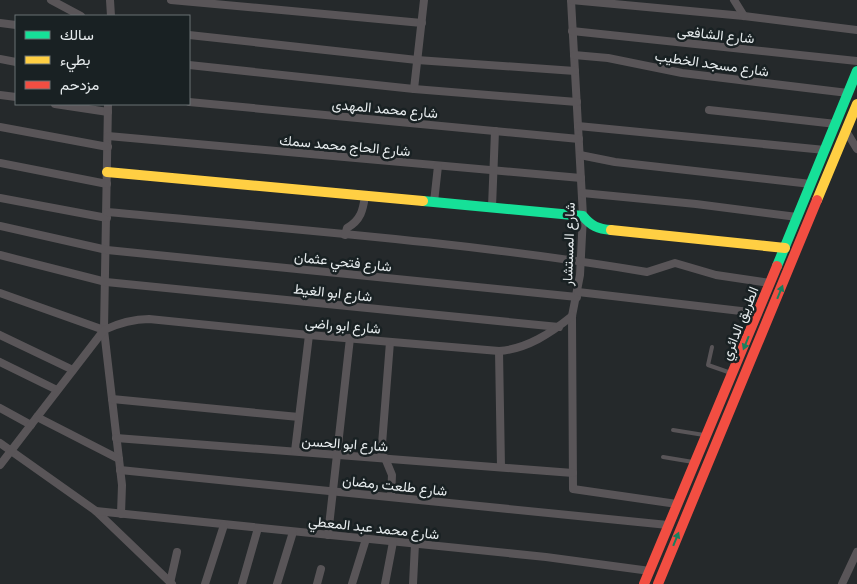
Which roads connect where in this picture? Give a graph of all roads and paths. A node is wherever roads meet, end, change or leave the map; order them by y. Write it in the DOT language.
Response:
graph roads {
  1 [pos="51,0"];
  2 [pos="110,0"];
  3 [pos="171,0"];
  4 [pos="424,0"];
  5 [pos="571,0"];
  6 [pos="734,0"];
  7 [pos="79,15"];
  8 [pos="111,15"];
  9 [pos="744,16"];
  10 [pos="0,23"];
  11 [pos="422,23"];
  12 [pos="15,25"];
  13 [pos="857,30"];
  14 [pos="572,31"];
  15 [pos="190,35"];
  16 [pos="574,55"];
  17 [pos="0,59"];
  18 [pos="417,60"];
  19 [pos="857,61"];
  20 [pos="15,62"];
  21 [pos="190,65"];
  22 [pos="575,71"];
  23 [pos="856,77"];
  24 [pos="414,89"];
  25 [pos="848,93"];
  26 [pos="0,95"];
  27 [pos="15,97"];
  28 [pos="190,102"];
  29 [pos="576,102"];
  30 [pos="857,104"];
  31 [pos="62,105"];
  32 [pos="108,105"];
  33 [pos="709,110"];
  34 [pos="108,112"];
  35 [pos="836,124"];
  36 [pos="578,126"];
  37 [pos="0,127"];
  38 [pos="495,131"];
  39 [pos="846,131"];
  40 [pos="108,136"];
  41 [pos="579,139"];
  42 [pos="108,146"];
  43 [pos="825,150"];
  44 [pos="857,150"];
  45 [pos="580,155"];
  46 [pos="0,163"];
  47 [pos="438,166"];
  48 [pos="108,172"];
  49 [pos="493,172"];
  50 [pos="581,178"];
  51 [pos="107,184"];
  52 [pos="811,184"];
  53 [pos="582,193"];
  54 [pos="365,196"];
  55 [pos="0,198"];
  56 [pos="434,202"];
  57 [pos="492,207"];
  58 [pos="107,215"];
  59 [pos="583,216"];
  60 [pos="797,218"];
  61 [pos="0,226"];
  62 [pos="346,235"];
  63 [pos="785,248"];
  64 [pos="107,250"];
  65 [pos="0,255"];
  66 [pos="581,261"];
  67 [pos="106,282"];
  68 [pos="770,283"];
  69 [pos="0,293"];
  70 [pos="578,295"];
  71 [pos="758,313"];
  72 [pos="572,316"];
  73 [pos="558,327"];
  74 [pos="104,330"];
  75 [pos="0,335"];
  76 [pos="309,335"];
  77 [pos="350,338"];
  78 [pos="390,342"];
  79 [pos="712,348"];
  80 [pos="499,351"];
  81 [pos="0,362"];
  82 [pos="73,370"];
  83 [pos="738,376"];
  84 [pos="58,390"];
  85 [pos="112,399"];
  86 [pos="0,408"];
  87 [pos="38,416"];
  88 [pos="299,417"];
  89 [pos="31,425"];
  90 [pos="673,430"];
  91 [pos="707,435"];
  92 [pos="116,438"];
  93 [pos="0,443"];
  94 [pos="12,450"];
  95 [pos="295,451"];
  96 [pos="338,455"];
  97 [pos="663,457"];
  98 [pos="383,458"];
  99 [pos="119,459"];
  100 [pos="695,462"];
  101 [pos="0,465"];
  102 [pos="500,467"];
  103 [pos="120,470"];
  104 [pos="573,473"];
  105 [pos="333,492"];
  106 [pos="391,497"];
  107 [pos="677,504"];
  108 [pos="96,511"];
  109 [pos="121,514"];
  110 [pos="224,525"];
  111 [pos="668,525"];
  112 [pos="258,528"];
  113 [pos="294,532"];
  114 [pos="328,535"];
  115 [pos="366,539"];
  116 [pos="393,542"];
  117 [pos="415,544"];
  118 [pos="177,552"];
  119 [pos="857,552"];
  120 [pos="321,569"];
  121 [pos="650,571"];
  122 [pos="171,583"];
  123 [pos="205,584"];
  124 [pos="242,584"];
  125 [pos="277,584"];
  126 [pos="317,584"];
  127 [pos="352,584"];
  128 [pos="385,584"];
  129 [pos="413,584"];
  130 [pos="644,584"];
  131 [pos="658,584"];
  132 [pos="842,584"];
  1 -- 7 [label="street"];
  2 -- 8 [label="street"];
  3 -- 11 [label="street"];
  4 -- 11 [label="street"];
  5 -- 9 [label="street"];
  5 -- 14 [label="street, شارع المستشار"];
  6 -- 9 [label="street"];
  9 -- 13 [label="street"];
  10 -- 12 [label="street"];
  11 -- 18 [label="street"];
  14 -- 16 [label="street, شارع المستشار"];
  14 -- 19 [label="street, شارع الشافعى"];
  15 -- 18 [label="street"];
  16 -- 22 [label="street, شارع المستشار"];
  16 -- 25 [label="street, شارع مسجد الخطيب"];
  17 -- 20 [label="street"];
  18 -- 22 [label="street"];
  18 -- 24 [label="street"];
  21 -- 24 [label="street"];
  22 -- 29 [label="street, شارع المستشار"];
  23 -- 25 [label="main road, الطريق الدائري"];
  24 -- 29 [label="street"];
  25 -- 35 [label="main road, الطريق الدائري"];
  26 -- 27 [label="street"];
  28 -- 38 [label="street, شارع محمد المهدى"];
  29 -- 36 [label="street, شارع المستشار"];
  30 -- 39 [label="main road, الطريق الدائري"];
  31 -- 34 [label="street"];
  32 -- 34 [label="street"];
  33 -- 35 [label="street"];
  34 -- 40 [label="street"];
  35 -- 43 [label="main road, الطريق الدائري"];
  36 -- 41 [label="street, شارع المستشار"];
  36 -- 43 [label="street"];
  37 -- 42 [label="street"];
  38 -- 41 [label="street, شارع محمد المهدى"];
  38 -- 49 [label="street"];
  39 -- 44 [label="street"];
  83 -- 39 [label="main road, الطريق الدائري, one-way"];
  40 -- 42 [label="street"];
  40 -- 47 [label="street, شارع الحاج محمد سمك"];
  41 -- 45 [label="street, شارع المستشار"];
  42 -- 48 [label="street"];
  43 -- 52 [label="main road, الطريق الدائري"];
  45 -- 50 [label="street, شارع المستشار"];
  45 -- 52 [label="street"];
  46 -- 51 [label="street"];
  47 -- 49 [label="street, شارع الحاج محمد سمك"];
  47 -- 56 [label="street"];
  48 -- 51 [label="street"];
  48 -- 54 [label="main road"];
  49 -- 50 [label="street, شارع الحاج محمد سمك"];
  49 -- 57 [label="street"];
  50 -- 53 [label="street, شارع المستشار"];
  51 -- 58 [label="street"];
  52 -- 60 [label="main road, الطريق الدائري"];
  53 -- 59 [label="street, شارع المستشار"];
  53 -- 60 [label="street"];
  54 -- 56 [label="main road"];
  54 -- 62 [label="street"];
  55 -- 58 [label="street"];
  56 -- 57 [label="main road"];
  57 -- 59 [label="main road"];
  58 -- 62 [label="street"];
  58 -- 64 [label="street"];
  59 -- 63 [label="main road"];
  59 -- 66 [label="street, شارع المستشار"];
  60 -- 63 [label="main road, الطريق الدائري"];
  61 -- 64 [label="street, شارع فتحي عثمان"];
  62 -- 66 [label="street"];
  63 -- 68 [label="main road, الطريق الدائري"];
  64 -- 67 [label="street"];
  64 -- 70 [label="street, شارع فتحي عثمان"];
  65 -- 67 [label="street, شارع ابو الغيط"];
  66 -- 68 [label="street"];
  66 -- 70 [label="street, شارع المستشار"];
  67 -- 73 [label="street, شارع ابو الغيط"];
  67 -- 74 [label="street"];
  68 -- 71 [label="main road, الطريق الدائري"];
  69 -- 74 [label="street"];
  70 -- 71 [label="street, شارع فتحي عثمان"];
  70 -- 72 [label="street, شارع المستشار"];
  71 -- 83 [label="main road, الطريق الدائري, one-way"];
  72 -- 73 [label="street, شارع ابو راضى"];
  72 -- 104 [label="street, شارع المستشار"];
  73 -- 80 [label="street, شارع ابو راضى"];
  74 -- 76 [label="street, شارع ابو راضى"];
  74 -- 82 [label="street"];
  74 -- 85 [label="street"];
  75 -- 82 [label="street"];
  76 -- 77 [label="street, شارع ابو راضى"];
  76 -- 88 [label="street"];
  77 -- 78 [label="street, شارع ابو راضى"];
  77 -- 96 [label="street"];
  78 -- 80 [label="street, شارع ابو راضى"];
  78 -- 98 [label="street"];
  79 -- 83 [label="lane"];
  80 -- 102 [label="street"];
  81 -- 84 [label="street"];
  82 -- 84 [label="street"];
  83 -- 91 [label="main road, الطريق الدائري"];
  131 -- 83 [label="main road, الطريق الدائري, one-way"];
  84 -- 87 [label="street"];
  85 -- 88 [label="street"];
  85 -- 92 [label="street"];
  86 -- 89 [label="street"];
  87 -- 89 [label="street"];
  87 -- 99 [label="street"];
  88 -- 95 [label="street"];
  89 -- 94 [label="street"];
  90 -- 91 [label="lane"];
  91 -- 100 [label="main road, الطريق الدائري"];
  92 -- 95 [label="street, شارع ابو الحسن"];
  92 -- 99 [label="street"];
  93 -- 94 [label="street"];
  94 -- 101 [label="street"];
  94 -- 108 [label="street"];
  95 -- 96 [label="street, شارع ابو الحسن"];
  96 -- 98 [label="street, شارع ابو الحسن"];
  96 -- 105 [label="street"];
  97 -- 100 [label="lane"];
  98 -- 102 [label="street, شارع ابو الحسن"];
  98 -- 106 [label="street"];
  99 -- 103 [label="street"];
  100 -- 107 [label="main road, الطريق الدائري"];
  102 -- 104 [label="street, شارع ابو الحسن"];
  103 -- 105 [label="street, شارع طلعت رمضان"];
  103 -- 109 [label="street"];
  104 -- 107 [label="street, شارع المستشار"];
  105 -- 106 [label="street, شارع طلعت رمضان"];
  105 -- 114 [label="street"];
  106 -- 111 [label="street, شارع طلعت رمضان"];
  107 -- 111 [label="main road, الطريق الدائري"];
  108 -- 109 [label="street, شارع محمد عبد المعطي"];
  108 -- 122 [label="street"];
  109 -- 110 [label="street, شارع محمد عبد المعطي"];
  110 -- 112 [label="street, شارع محمد عبد المعطي"];
  110 -- 123 [label="street"];
  111 -- 121 [label="main road, الطريق الدائري"];
  112 -- 113 [label="street, شارع محمد عبد المعطي"];
  112 -- 124 [label="street"];
  113 -- 114 [label="street, شارع محمد عبد المعطي"];
  113 -- 125 [label="street"];
  114 -- 115 [label="street, شارع محمد عبد المعطي"];
  115 -- 116 [label="street, شارع محمد عبد المعطي"];
  115 -- 127 [label="street"];
  116 -- 117 [label="street, شارع محمد عبد المعطي"];
  116 -- 128 [label="street"];
  117 -- 121 [label="street, شارع محمد عبد المعطي"];
  117 -- 129 [label="street"];
  118 -- 122 [label="street"];
  119 -- 132 [label="street"];
  120 -- 126 [label="street"];
  121 -- 130 [label="main road, الطريق الدائري"];
}
